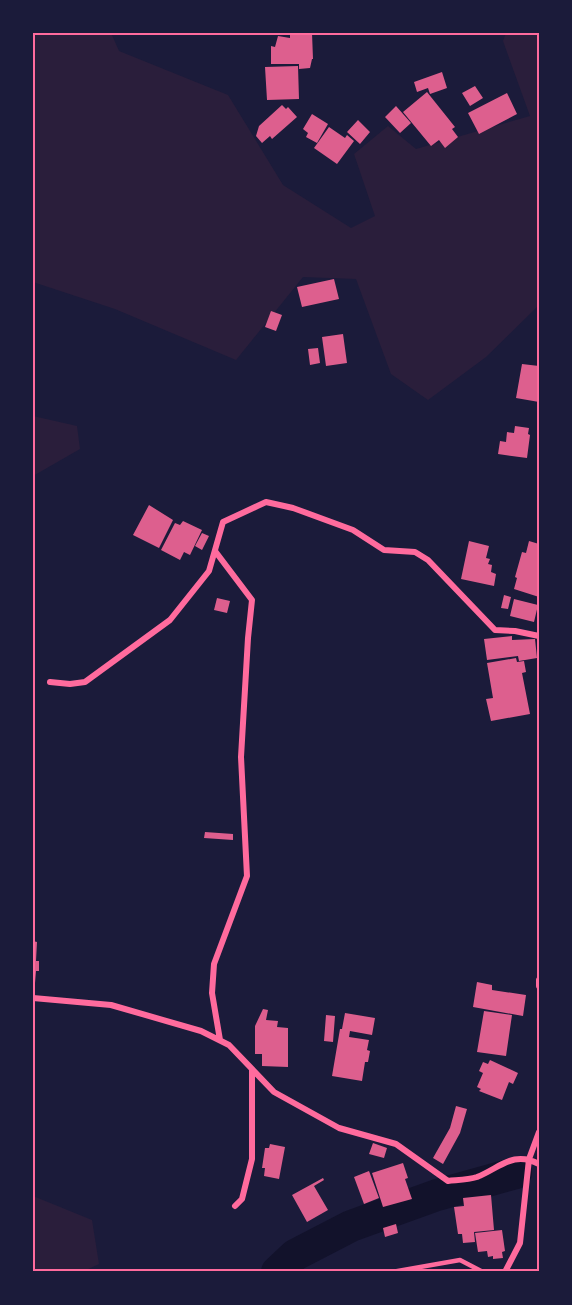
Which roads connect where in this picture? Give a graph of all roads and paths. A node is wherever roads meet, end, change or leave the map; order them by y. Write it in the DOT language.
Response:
graph roads {
  1 [pos="215,551"];
  2 [pos="539,636"];
  3 [pos="50,682"];
  4 [pos="539,980"];
  5 [pos="539,986"];
  6 [pos="33,998"];
  7 [pos="220,1040"];
  8 [pos="252,1069"];
  9 [pos="539,1132"];
  10 [pos="529,1159"];
  11 [pos="539,1164"];
  12 [pos="235,1206"];
  13 [pos="392,1272"];
  14 [pos="483,1272"];
  15 [pos="505,1272"];
  1 -- 2 [label="street"];
  1 -- 3 [label="street"];
  1 -- 7 [label="street"];
  4 -- 5 [label="street"];
  6 -- 7 [label="street"];
  7 -- 8 [label="street"];
  8 -- 10 [label="street"];
  8 -- 12 [label="street"];
  9 -- 10 [label="street"];
  10 -- 11 [label="street"];
  10 -- 15 [label="street"];
  13 -- 14 [label="lane"];
}
